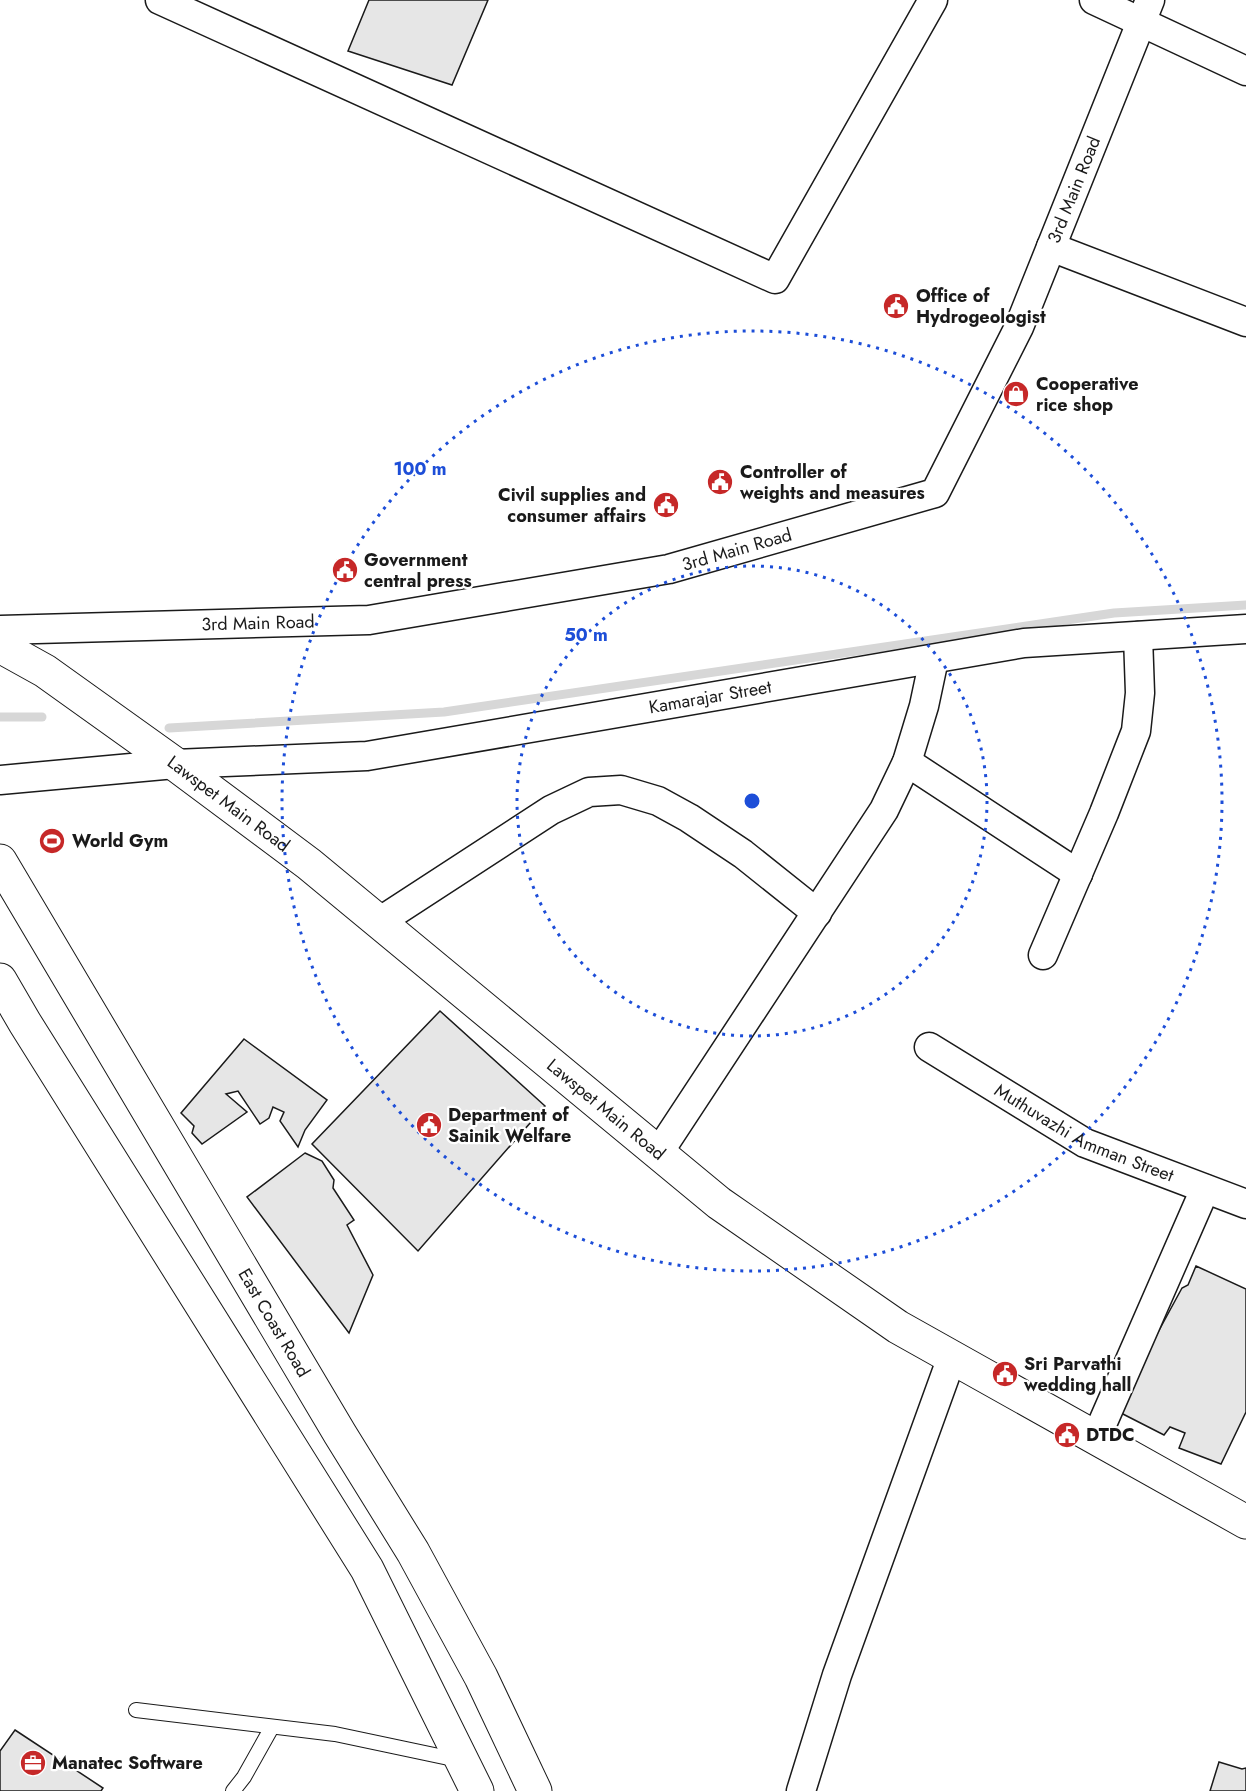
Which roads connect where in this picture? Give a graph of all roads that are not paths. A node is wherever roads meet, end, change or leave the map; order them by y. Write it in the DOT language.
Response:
graph roads {
  1 [pos="160,0"];
  2 [pos="933,0"];
  3 [pos="1094,0"];
  4 [pos="1145,11"];
  5 [pos="1246,71"];
  6 [pos="1051,247"];
  7 [pos="1246,322"];
  8 [pos="1246,628"];
  9 [pos="0,630"];
  10 [pos="1138,636"];
  11 [pos="0,646"];
  12 [pos="934,659"];
  13 [pos="907,762"];
  14 [pos="175,764"];
  15 [pos="0,780"];
  16 [pos="0,861"];
  17 [pos="1078,874"];
  18 [pos="817,912"];
  19 [pos="379,922"];
  20 [pos="1043,955"];
  21 [pos="0,980"];
  22 [pos="929,1047"];
  23 [pos="659,1152"];
  24 [pos="1206,1189"];
  25 [pos="1246,1204"];
  26 [pos="952,1357"];
  27 [pos="1096,1438"];
  28 [pos="1246,1522"];
  29 [pos="136,1710"];
  30 [pos="272,1727"];
  31 [pos="463,1761"];
  32 [pos="233,1791"];
  33 [pos="477,1791"];
  34 [pos="535,1791"];
  35 [pos="801,1791"];
  1 -- 2 [label="street"];
  3 -- 4 [label="street"];
  4 -- 5 [label="street"];
  4 -- 6 [label="street, 3rd Main Road"];
  6 -- 7 [label="street"];
  6 -- 9 [label="street, 3rd Main Road"];
  8 -- 10 [label="street, Kamarajar Street"];
  10 -- 12 [label="street, Kamarajar Street"];
  10 -- 17 [label="street"];
  11 -- 14 [label="main road, Lawspet Main Road"];
  12 -- 13 [label="street"];
  12 -- 14 [label="street, Kamarajar Street"];
  13 -- 17 [label="street"];
  13 -- 18 [label="street"];
  14 -- 15 [label="street, Kamarajar Street"];
  14 -- 19 [label="main road, Lawspet Main Road"];
  16 -- 34 [label="main road, East Coast Road"];
  17 -- 20 [label="street"];
  18 -- 19 [label="street"];
  18 -- 23 [label="street"];
  19 -- 23 [label="main road, Lawspet Main Road"];
  21 -- 31 [label="main road"];
  22 -- 24 [label="street, Muthuvazhi Amman Street"];
  23 -- 26 [label="main road, Lawspet Main Road"];
  24 -- 25 [label="street, Muthuvazhi Amman Street"];
  24 -- 27 [label="street"];
  26 -- 27 [label="main road, Lawspet Main Road"];
  26 -- 35 [label="street"];
  27 -- 28 [label="main road, Lawspet Main Road"];
  29 -- 30 [label="lane"];
  30 -- 31 [label="lane"];
  30 -- 32 [label="lane"];
  31 -- 33 [label="main road"];
}
